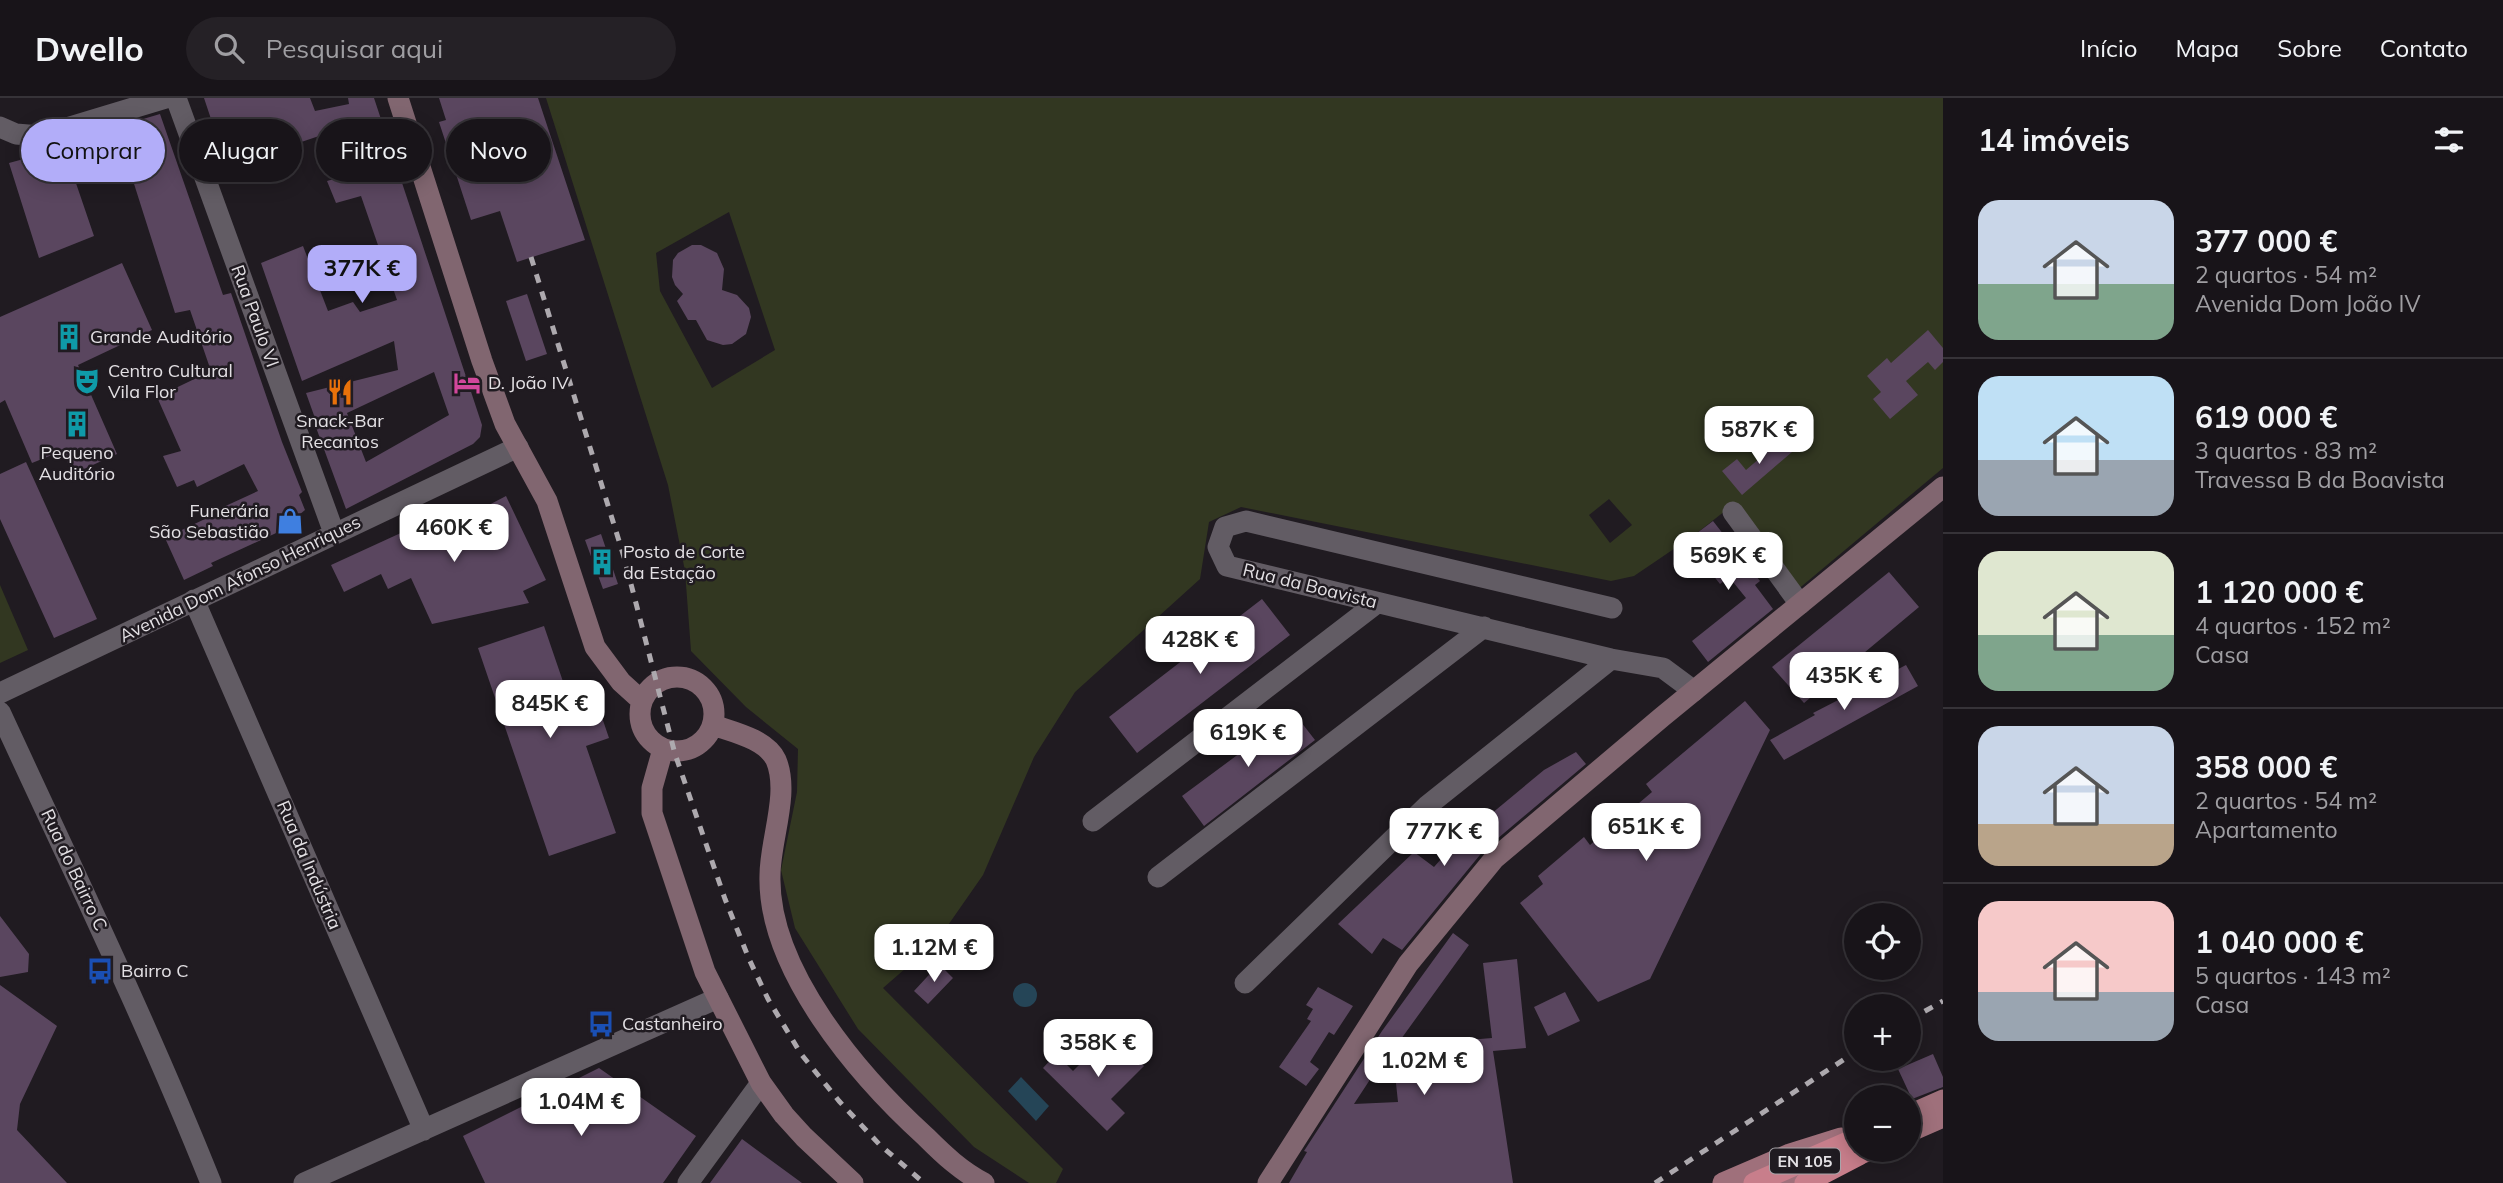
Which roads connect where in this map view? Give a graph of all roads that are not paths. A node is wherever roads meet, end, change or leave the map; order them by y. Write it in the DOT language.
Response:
graph roads {
  1 [pos="166,98"];
  2 [pos="176,98"];
  3 [pos="398,98"];
  4 [pos="0,127"];
  5 [pos="518,447"];
  6 [pos="1943,486"];
  7 [pos="1733,512"];
  8 [pos="334,533"];
  9 [pos="194,600"];
  10 [pos="1377,603"];
  11 [pos="1800,604"];
  12 [pos="1612,608"];
  13 [pos="1484,627"];
  14 [pos="1611,659"];
  15 [pos="1694,691"];
  16 [pos="0,693"];
  17 [pos="642,701"];
  18 [pos="0,712"];
  19 [pos="713,725"];
  20 [pos="663,748"];
  21 [pos="1093,821"];
  22 [pos="1158,877"];
  23 [pos="1245,984"];
  24 [pos="718,998"];
  25 [pos="761,1083"];
  26 [pos="1943,1100"];
  27 [pos="1921,1110"];
  28 [pos="1943,1117"];
  29 [pos="1921,1127"];
  30 [pos="424,1130"];
  31 [pos="1844,1141"];
  32 [pos="1844,1150"];
  33 [pos="1844,1153"];
  34 [pos="1844,1155"];
  35 [pos="211,1183"];
  36 [pos="304,1183"];
  37 [pos="688,1183"];
  38 [pos="853,1183"];
  39 [pos="984,1183"];
  40 [pos="1268,1183"];
  41 [pos="1723,1183"];
  42 [pos="1754,1183"];
  43 [pos="1788,1183"];
  44 [pos="1805,1183"];
  1 -- 4 [label="street"];
  2 -- 8 [label="street, Rua Paulo VI"];
  3 -- 5 [label="main road"];
  5 -- 8 [label="street, Avenida Dom Afonso Henriques"];
  5 -- 17 [label="main road"];
  6 -- 11 [label="main road"];
  7 -- 11 [label="street"];
  8 -- 9 [label="street, Avenida Dom Afonso Henriques"];
  9 -- 16 [label="street, Avenida Dom Afonso Henriques"];
  9 -- 30 [label="street, Rua da Indústria"];
  10 -- 12 [label="street, Rua da Boavista"];
  10 -- 13 [label="street, Rua da Boavista"];
  10 -- 21 [label="street"];
  11 -- 15 [label="main road"];
  13 -- 14 [label="street, Rua da Boavista"];
  13 -- 22 [label="street"];
  14 -- 15 [label="street, Rua da Boavista"];
  14 -- 23 [label="street"];
  15 -- 40 [label="main road"];
  17 -- 19 [label="main road"];
  17 -- 20 [label="main road"];
  18 -- 35 [label="street, Rua do Bairro C"];
  19 -- 20 [label="main road"];
  19 -- 39 [label="main road"];
  20 -- 24 [label="main road"];
  24 -- 25 [label="main road"];
  24 -- 30 [label="street"];
  25 -- 37 [label="street"];
  25 -- 38 [label="main road"];
  26 -- 27 [label="main road"];
  28 -- 29 [label="main road"];
  30 -- 36 [label="street"];
  31 -- 41 [label="main road"];
  32 -- 42 [label="highway, EN 105"];
  33 -- 43 [label="main road"];
  34 -- 44 [label="highway, EN 105"];
}
